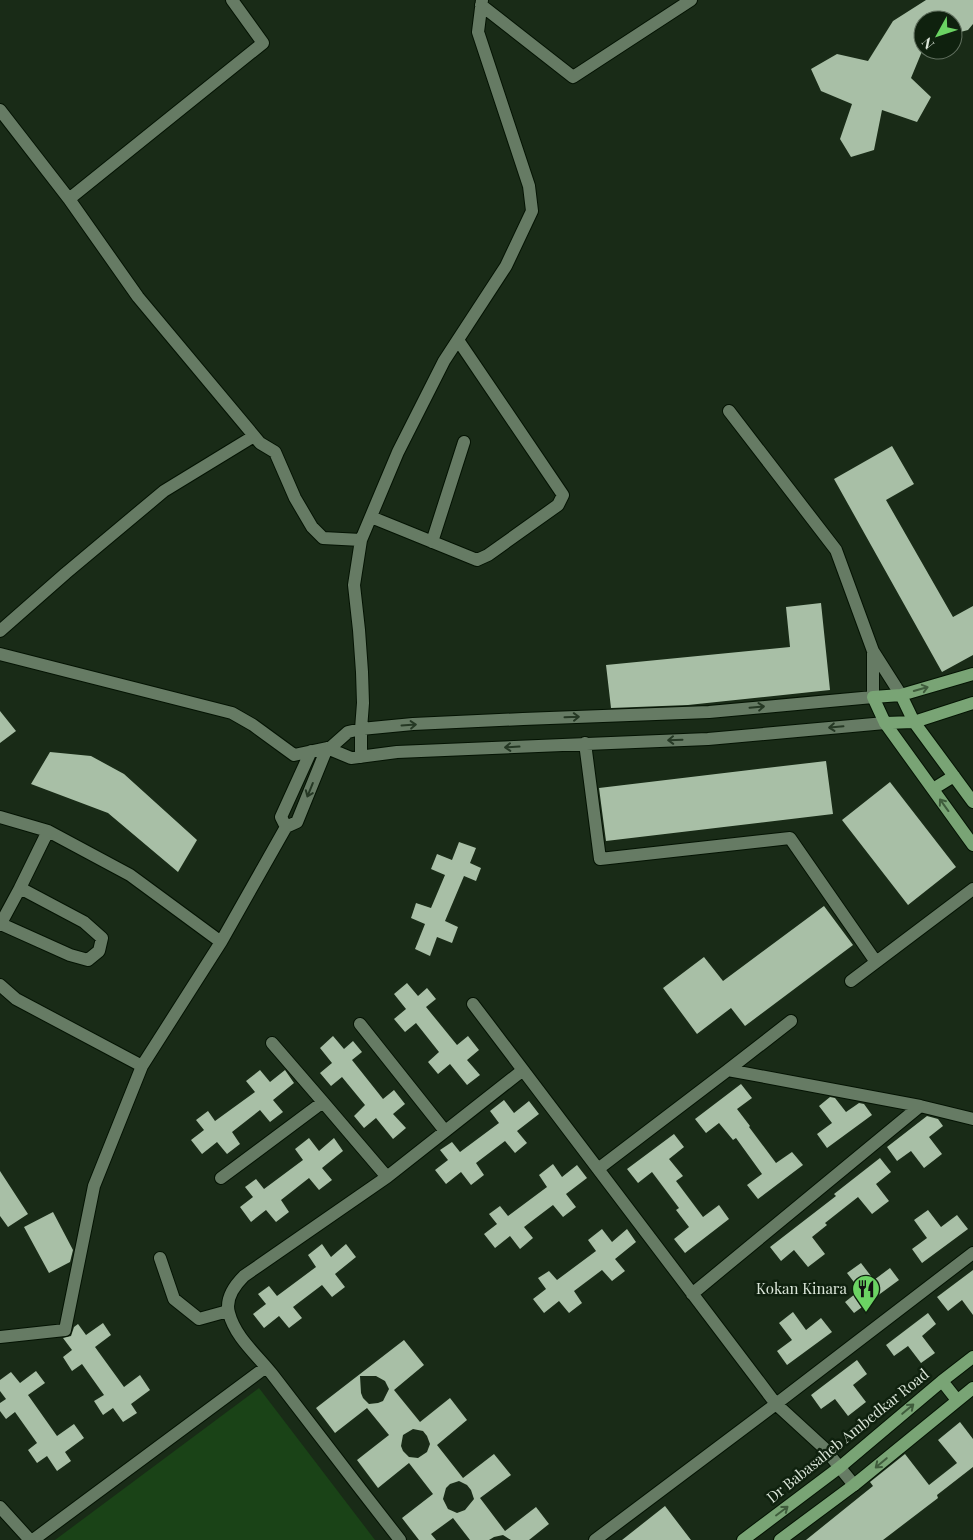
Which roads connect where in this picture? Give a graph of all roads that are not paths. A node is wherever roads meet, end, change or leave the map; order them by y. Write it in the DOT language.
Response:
graph roads {
  1 [pos="232,0"];
  2 [pos="690,0"];
  3 [pos="481,2"];
  4 [pos="0,110"];
  5 [pos="69,199"];
  6 [pos="458,340"];
  7 [pos="729,411"];
  8 [pos="254,436"];
  9 [pos="464,442"];
  10 [pos="371,517"];
  11 [pos="361,540"];
  12 [pos="432,542"];
  13 [pos="0,632"];
  14 [pos="873,651"];
  15 [pos="0,654"];
  16 [pos="973,674"];
  17 [pos="901,695"];
  18 [pos="873,697"];
  19 [pos="973,702"];
  20 [pos="914,722"];
  21 [pos="885,723"];
  22 [pos="361,729"];
  23 [pos="585,743"];
  24 [pos="329,748"];
  25 [pos="310,751"];
  26 [pos="361,757"];
  27 [pos="954,776"];
  28 [pos="933,789"];
  29 [pos="973,802"];
  30 [pos="0,816"];
  31 [pos="286,826"];
  32 [pos="48,830"];
  33 [pos="973,844"];
  34 [pos="20,888"];
  35 [pos="973,889"];
  36 [pos="0,924"];
  37 [pos="220,942"];
  38 [pos="876,962"];
  39 [pos="851,981"];
  40 [pos="0,986"];
  41 [pos="473,1004"];
  42 [pos="792,1022"];
  43 [pos="360,1024"];
  44 [pos="272,1043"];
  45 [pos="142,1066"];
  46 [pos="523,1070"];
  47 [pos="728,1070"];
  48 [pos="322,1102"];
  49 [pos="920,1106"];
  50 [pos="973,1119"];
  51 [pos="444,1131"];
  52 [pos="598,1169"];
  53 [pos="387,1177"];
  54 [pos="221,1178"];
  55 [pos="973,1253"];
  56 [pos="160,1258"];
  57 [pos="692,1294"];
  58 [pos="228,1311"];
  59 [pos="0,1336"];
  60 [pos="973,1357"];
  61 [pos="266,1367"];
  62 [pos="942,1381"];
  63 [pos="973,1388"];
  64 [pos="957,1400"];
  65 [pos="776,1404"];
  66 [pos="840,1467"];
  67 [pos="854,1485"];
  68 [pos="0,1507"];
  69 [pos="31,1540"];
  70 [pos="400,1540"];
  71 [pos="595,1540"];
  72 [pos="743,1540"];
  73 [pos="780,1540"];
  1 -- 5 [label="street"];
  2 -- 3 [label="street"];
  3 -- 6 [label="street"];
  4 -- 5 [label="street"];
  5 -- 8 [label="street"];
  6 -- 10 [label="street"];
  6 -- 12 [label="street"];
  7 -- 14 [label="street"];
  8 -- 11 [label="street"];
  8 -- 13 [label="street"];
  9 -- 12 [label="street"];
  10 -- 11 [label="street"];
  10 -- 12 [label="street"];
  11 -- 22 [label="street"];
  14 -- 17 [label="street"];
  14 -- 18 [label="street"];
  15 -- 25 [label="street"];
  17 -- 16 [label="main road, one-way"];
  17 -- 18 [label="main road"];
  17 -- 20 [label="main road"];
  18 -- 21 [label="main road"];
  22 -- 18 [label="street, one-way"];
  19 -- 20 [label="main road"];
  20 -- 21 [label="main road"];
  20 -- 27 [label="main road"];
  21 -- 23 [label="street, one-way"];
  21 -- 28 [label="main road"];
  22 -- 24 [label="street"];
  22 -- 26 [label="street"];
  23 -- 26 [label="street, one-way"];
  23 -- 38 [label="street"];
  24 -- 25 [label="street"];
  24 -- 26 [label="street"];
  24 -- 31 [label="street, one-way"];
  25 -- 31 [label="street"];
  27 -- 28 [label="main road"];
  27 -- 29 [label="main road"];
  33 -- 28 [label="main road, one-way"];
  30 -- 32 [label="street"];
  31 -- 37 [label="street"];
  32 -- 34 [label="street"];
  32 -- 37 [label="street"];
  34 -- 36 [label="street"];
  34 -- 36 [label="street"];
  35 -- 38 [label="street"];
  37 -- 45 [label="street"];
  38 -- 39 [label="street"];
  40 -- 45 [label="street"];
  41 -- 46 [label="street"];
  42 -- 47 [label="street"];
  43 -- 51 [label="street"];
  44 -- 48 [label="street"];
  45 -- 59 [label="street"];
  46 -- 51 [label="street"];
  46 -- 52 [label="street"];
  47 -- 49 [label="street"];
  47 -- 52 [label="street"];
  48 -- 53 [label="street"];
  48 -- 54 [label="street"];
  49 -- 50 [label="street"];
  49 -- 57 [label="street"];
  51 -- 53 [label="street"];
  52 -- 57 [label="street"];
  53 -- 58 [label="street"];
  55 -- 65 [label="street"];
  56 -- 58 [label="street"];
  57 -- 65 [label="street"];
  58 -- 61 [label="street"];
  60 -- 62 [label="main road, Dr Babasaheb Ambedkar Road"];
  61 -- 69 [label="street"];
  61 -- 70 [label="street"];
  62 -- 64 [label="main road"];
  66 -- 62 [label="main road, Dr Babasaheb Ambedkar Road, one-way"];
  63 -- 64 [label="main road"];
  64 -- 67 [label="main road, one-way"];
  65 -- 66 [label="street"];
  65 -- 71 [label="street"];
  66 -- 67 [label="street"];
  72 -- 66 [label="main road, Dr Babasaheb Ambedkar Road, one-way"];
  67 -- 73 [label="main road"];
  68 -- 69 [label="street"];
}
